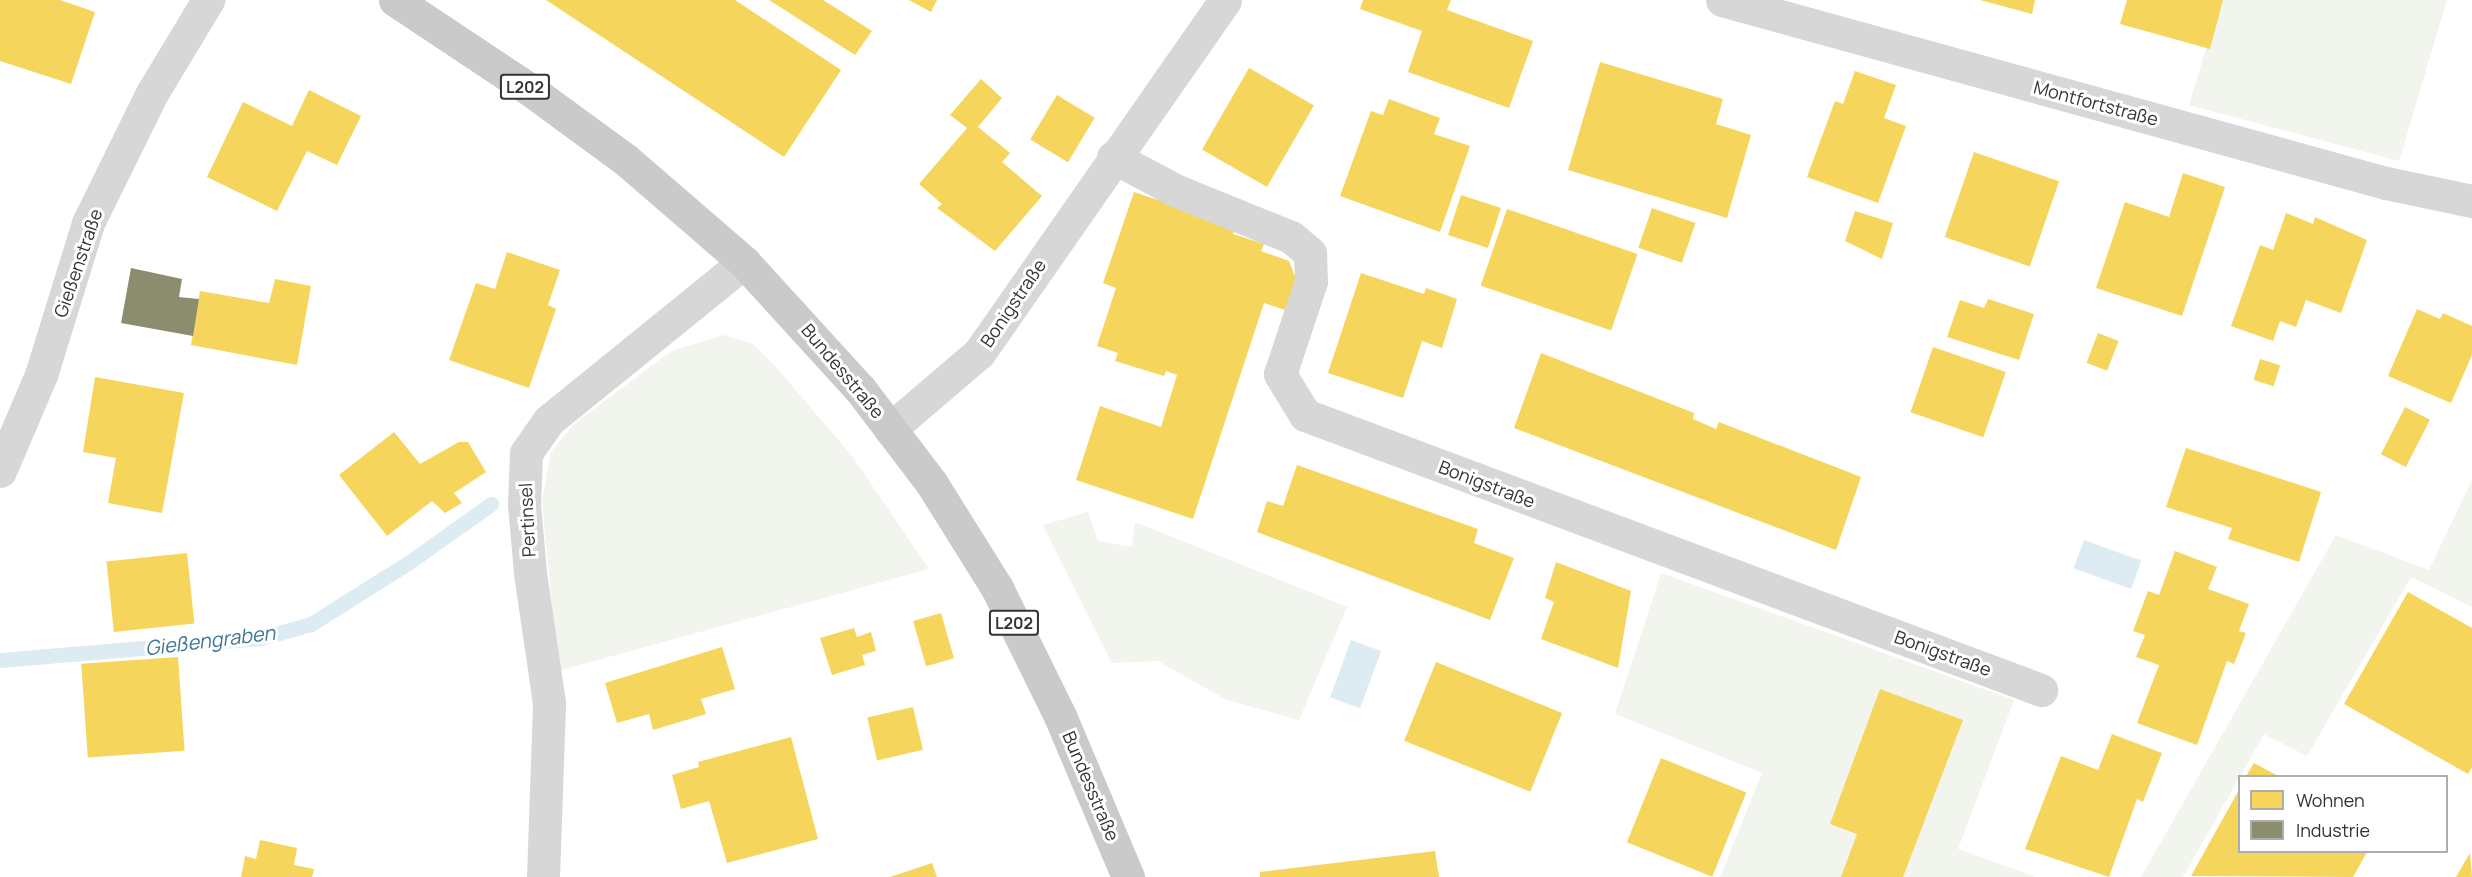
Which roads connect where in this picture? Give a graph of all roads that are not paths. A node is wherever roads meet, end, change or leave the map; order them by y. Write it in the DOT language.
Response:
graph roads {
  1 [pos="208,0"];
  2 [pos="395,0"];
  3 [pos="1225,0"];
  4 [pos="1722,0"];
  5 [pos="1113,157"];
  6 [pos="2472,201"];
  7 [pos="744,262"];
  8 [pos="890,429"];
  9 [pos="0,471"];
  10 [pos="2041,690"];
  11 [pos="543,877"];
  12 [pos="1128,877"];
  1 -- 9 [label="street, Gießenstraße"];
  2 -- 7 [label="main road, Bundesstraße / L202"];
  3 -- 5 [label="street, Bonigstraße"];
  4 -- 6 [label="street, Montfortstraße"];
  5 -- 8 [label="street, Bonigstraße"];
  5 -- 10 [label="street, Bonigstraße"];
  7 -- 8 [label="main road, Bundesstraße / L202"];
  7 -- 11 [label="street, Pertinsel"];
  8 -- 12 [label="main road, Bundesstraße / L202"];
}
